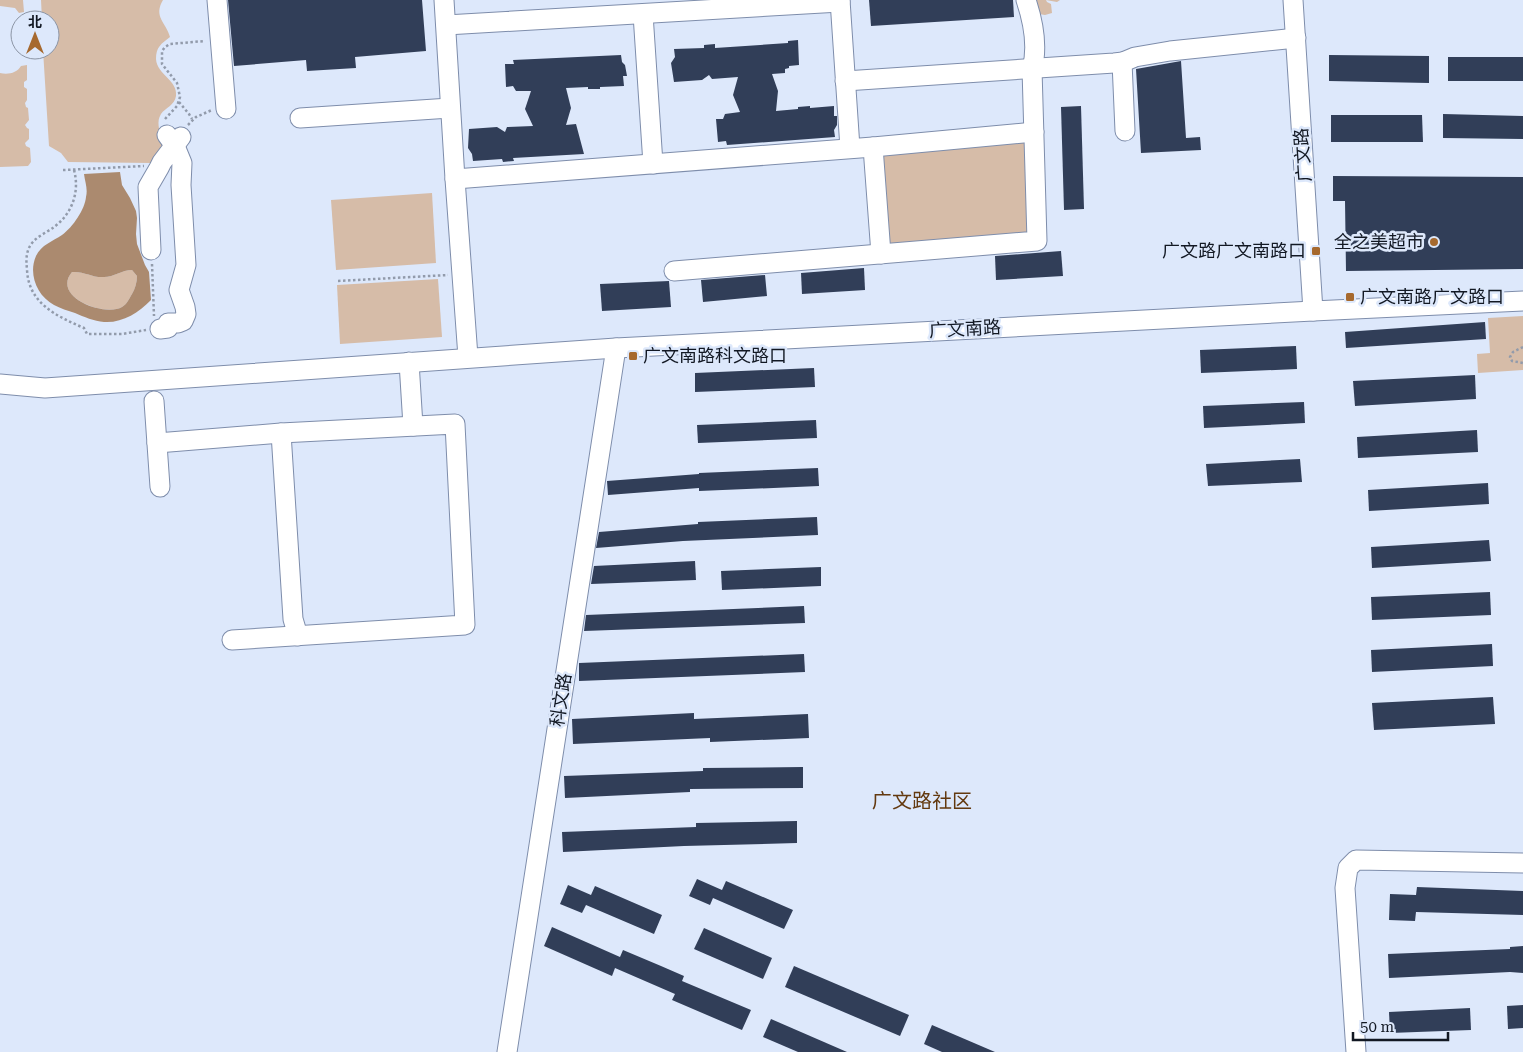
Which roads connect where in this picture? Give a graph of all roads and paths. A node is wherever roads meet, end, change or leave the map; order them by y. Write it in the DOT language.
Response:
graph roads {
  1 [pos="217,0"];
  2 [pos="444,0"];
  3 [pos="1026,0"];
  4 [pos="1293,0"];
  5 [pos="840,1"];
  6 [pos="643,14"];
  7 [pos="446,25"];
  8 [pos="1296,38"];
  9 [pos="220,39"];
  10 [pos="1122,62"];
  11 [pos="1032,69"];
  12 [pos="845,81"];
  13 [pos="179,102"];
  14 [pos="450,108"];
  15 [pos="226,109"];
  16 [pos="300,118"];
  17 [pos="192,120"];
  18 [pos="1125,131"];
  19 [pos="1034,132"];
  20 [pos="174,139"];
  21 [pos="872,147"];
  22 [pos="850,148"];
  23 [pos="653,164"];
  24 [pos="152,165"];
  25 [pos="63,170"];
  26 [pos="74,170"];
  27 [pos="455,179"];
  28 [pos="151,250"];
  29 [pos="881,254"];
  30 [pos="674,271"];
  31 [pos="462,274"];
  32 [pos="338,281"];
  33 [pos="1523,288"];
  34 [pos="1523,301"];
  35 [pos="1313,310"];
  36 [pos="155,327"];
  37 [pos="1523,347"];
  38 [pos="616,348"];
  39 [pos="468,358"];
  40 [pos="409,362"];
  41 [pos="1523,363"];
  42 [pos="0,384"];
  43 [pos="154,401"];
  44 [pos="413,426"];
  45 [pos="281,433"];
  46 [pos="157,443"];
  47 [pos="160,487"];
  48 [pos="298,636"];
  49 [pos="232,640"];
  50 [pos="1523,863"];
  51 [pos="507,1052"];
  52 [pos="1356,1052"];
  1 -- 9 [label="street"];
  2 -- 7 [label="street"];
  3 -- 11 [label="street"];
  4 -- 8 [label="street, 广文路"];
  5 -- 6 [label="street"];
  5 -- 12 [label="street"];
  6 -- 7 [label="street"];
  6 -- 23 [label="street"];
  7 -- 14 [label="street"];
  8 -- 10 [label="street"];
  8 -- 35 [label="street, 广文路"];
  9 -- 13 [label="path"];
  9 -- 15 [label="street"];
  10 -- 11 [label="street"];
  10 -- 18 [label="street"];
  11 -- 12 [label="street"];
  11 -- 19 [label="street"];
  12 -- 22 [label="street"];
  13 -- 17 [label="path"];
  13 -- 20 [label="path"];
  14 -- 16 [label="street"];
  14 -- 27 [label="street"];
  15 -- 17 [label="path"];
  17 -- 20 [label="path"];
  19 -- 21 [label="street"];
  19 -- 29 [label="street"];
  20 -- 28 [label="street"];
  20 -- 36 [label="street"];
  21 -- 22 [label="street"];
  21 -- 29 [label="street"];
  22 -- 23 [label="street"];
  23 -- 27 [label="street"];
  24 -- 26 [label="path"];
  25 -- 26 [label="path"];
  26 -- 36 [label="path"];
  27 -- 31 [label="street"];
  28 -- 36 [label="path"];
  29 -- 30 [label="street"];
  31 -- 32 [label="path"];
  31 -- 39 [label="street"];
  33 -- 35 [label="street, 广文南路"];
  34 -- 35 [label="street, 广文南路"];
  35 -- 38 [label="street, 广文南路"];
  37 -- 41 [label="path"];
  38 -- 39 [label="street, 广文南路"];
  38 -- 51 [label="street, 科文路"];
  39 -- 40 [label="street, 广文南路"];
  40 -- 42 [label="street, 广文南路"];
  40 -- 44 [label="street"];
  43 -- 46 [label="street"];
  44 -- 45 [label="street"];
  44 -- 48 [label="street"];
  45 -- 46 [label="street"];
  45 -- 48 [label="street"];
  46 -- 47 [label="street"];
  48 -- 49 [label="street"];
  50 -- 52 [label="street"];
}
